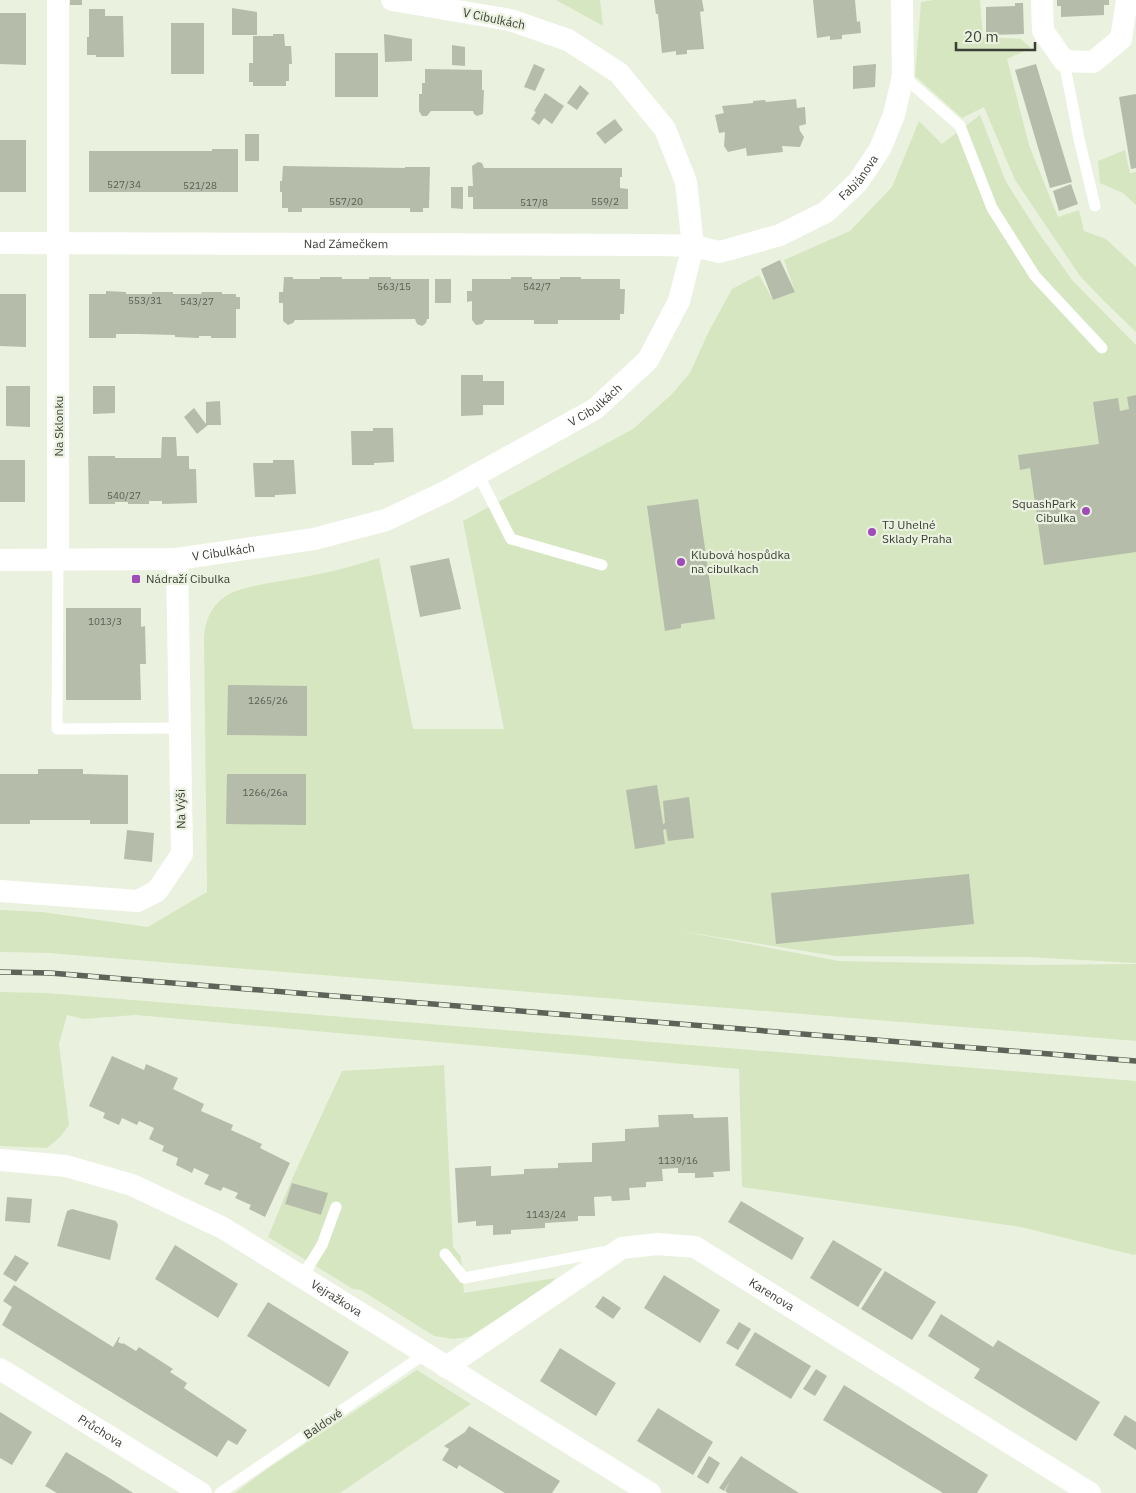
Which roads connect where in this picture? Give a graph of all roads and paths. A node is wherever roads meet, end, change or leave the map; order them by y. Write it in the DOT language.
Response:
graph roads {
  1 [pos="58,0"];
  2 [pos="392,0"];
  3 [pos="902,0"];
  4 [pos="1042,0"];
  5 [pos="1127,0"];
  6 [pos="1064,61"];
  7 [pos="903,76"];
  8 [pos="1094,206"];
  9 [pos="0,243"];
  10 [pos="59,243"];
  11 [pos="693,246"];
  12 [pos="1102,348"];
  13 [pos="478,474"];
  14 [pos="58,559"];
  15 [pos="177,559"];
  16 [pos="0,560"];
  17 [pos="602,565"];
  18 [pos="180,728"];
  19 [pos="0,891"];
  20 [pos="0,1160"];
  21 [pos="336,1207"];
  22 [pos="622,1248"];
  23 [pos="445,1254"];
  24 [pos="302,1277"];
  25 [pos="425,1354"];
  26 [pos="446,1367"];
  27 [pos="0,1369"];
  28 [pos="201,1493"];
  29 [pos="220,1493"];
  30 [pos="650,1493"];
  31 [pos="1090,1493"];
  1 -- 10 [label="street, Na Sklonku"];
  2 -- 11 [label="street, V Cibulkách"];
  3 -- 7 [label="street, Fabiánova"];
  4 -- 6 [label="street"];
  5 -- 6 [label="street"];
  6 -- 8 [label="lane"];
  7 -- 11 [label="street, Fabiánova"];
  7 -- 12 [label="lane"];
  9 -- 10 [label="street, Nad Zámečkem"];
  10 -- 11 [label="street, Nad Zámečkem"];
  10 -- 14 [label="street, Na Sklonku"];
  11 -- 13 [label="street, V Cibulkách"];
  13 -- 15 [label="street, V Cibulkách"];
  13 -- 17 [label="lane"];
  14 -- 15 [label="street, V Cibulkách"];
  14 -- 16 [label="street, V Cibulkách"];
  14 -- 18 [label="lane, Na Sklonku"];
  15 -- 18 [label="street, Na Výši"];
  18 -- 19 [label="street, Na Výši"];
  20 -- 24 [label="street, Vejražkova"];
  21 -- 24 [label="lane"];
  22 -- 23 [label="lane"];
  22 -- 26 [label="street, Karenova"];
  22 -- 31 [label="street, Karenova"];
  24 -- 25 [label="street, Vejražkova"];
  25 -- 26 [label="street, Vejražkova"];
  25 -- 29 [label="lane, Baldové"];
  26 -- 30 [label="street, Vejražkova"];
  27 -- 28 [label="street, Průchova"];
}
